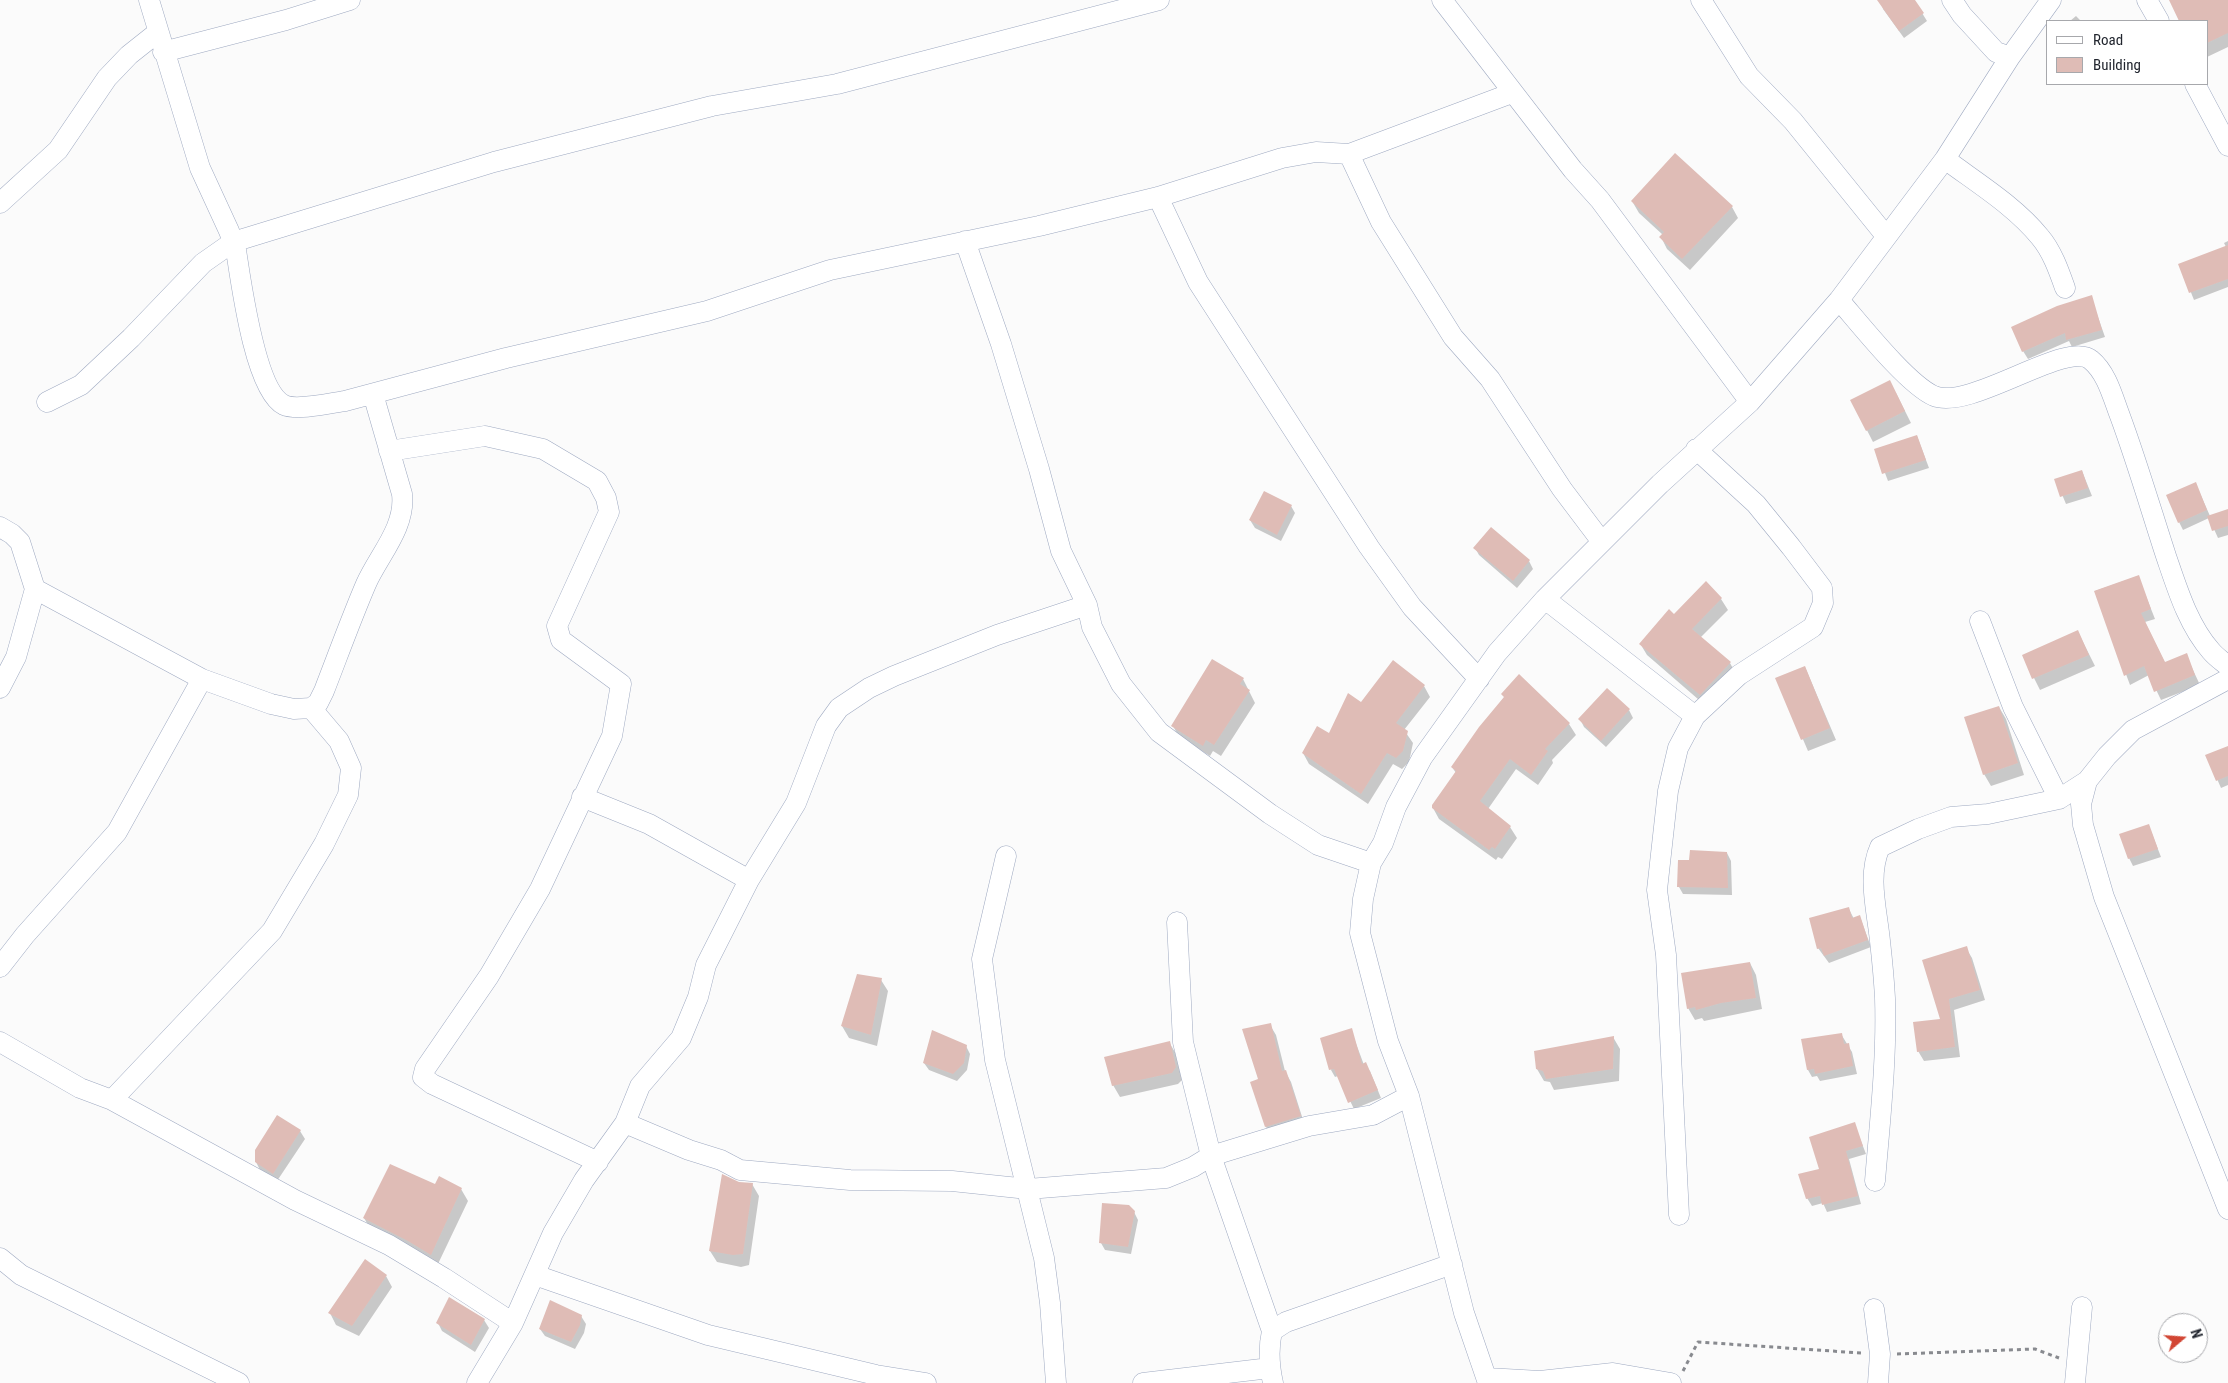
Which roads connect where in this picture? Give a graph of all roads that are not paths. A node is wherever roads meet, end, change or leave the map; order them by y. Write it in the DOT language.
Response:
graph roads {
  1 [pos="149,0"];
  2 [pos="350,0"];
  3 [pos="1159,0"];
  4 [pos="1442,0"];
  5 [pos="1701,0"];
  6 [pos="1952,0"];
  7 [pos="2051,0"];
  8 [pos="2147,0"];
  9 [pos="2158,20"];
  10 [pos="158,32"];
  11 [pos="163,52"];
  12 [pos="2010,57"];
  13 [pos="2196,85"];
  14 [pos="1512,93"];
  15 [pos="2228,146"];
  16 [pos="1349,154"];
  17 [pos="1945,159"];
  18 [pos="1158,197"];
  19 [pos="0,203"];
  20 [pos="1886,236"];
  21 [pos="965,241"];
  22 [pos="233,242"];
  23 [pos="2066,288"];
  24 [pos="1839,300"];
  25 [pos="372,394"];
  26 [pos="47,402"];
  27 [pos="1750,402"];
  28 [pos="1696,448"];
  29 [pos="389,450"];
  30 [pos="0,527"];
  31 [pos="1602,542"];
  32 [pos="35,589"];
  33 [pos="1545,599"];
  34 [pos="1087,605"];
  35 [pos="1980,622"];
  36 [pos="2228,666"];
  37 [pos="1479,679"];
  38 [pos="2228,679"];
  39 [pos="202,680"];
  40 [pos="0,688"];
  41 [pos="311,708"];
  42 [pos="1695,716"];
  43 [pos="2087,781"];
  44 [pos="582,797"];
  45 [pos="2059,799"];
  46 [pos="1006,856"];
  47 [pos="1371,863"];
  48 [pos="749,880"];
  49 [pos="1177,922"];
  50 [pos="0,967"];
  51 [pos="0,1042"];
  52 [pos="1409,1096"];
  53 [pos="112,1100"];
  54 [pos="625,1123"];
  55 [pos="1211,1156"];
  56 [pos="598,1162"];
  57 [pos="1875,1181"];
  58 [pos="1028,1189"];
  59 [pos="2228,1209"];
  60 [pos="1679,1216"];
  61 [pos="0,1258"];
  62 [pos="1452,1264"];
  63 [pos="534,1276"];
  64 [pos="2082,1307"];
  65 [pos="1874,1309"];
  66 [pos="513,1323"];
  67 [pos="1272,1331"];
  68 [pos="1272,1376"];
  69 [pos="1487,1381"];
  70 [pos="239,1383"];
  71 [pos="477,1383"];
  72 [pos="926,1383"];
  73 [pos="1056,1383"];
  74 [pos="1143,1383"];
  75 [pos="1671,1383"];
  76 [pos="1878,1383"];
  77 [pos="2075,1383"];
  1 -- 10 [label="street"];
  2 -- 11 [label="street"];
  3 -- 22 [label="street"];
  4 -- 14 [label="street"];
  5 -- 20 [label="street"];
  6 -- 12 [label="street"];
  7 -- 12 [label="street"];
  8 -- 9 [label="street"];
  10 -- 11 [label="street"];
  10 -- 19 [label="street"];
  11 -- 22 [label="street"];
  12 -- 17 [label="street"];
  13 -- 15 [label="street"];
  14 -- 16 [label="street"];
  14 -- 27 [label="street"];
  16 -- 18 [label="street"];
  16 -- 31 [label="street"];
  17 -- 20 [label="street"];
  17 -- 23 [label="street"];
  18 -- 21 [label="street"];
  18 -- 37 [label="street"];
  20 -- 24 [label="street"];
  21 -- 25 [label="street"];
  21 -- 34 [label="street"];
  22 -- 25 [label="street"];
  22 -- 26 [label="street"];
  24 -- 27 [label="street"];
  24 -- 36 [label="street"];
  25 -- 29 [label="street"];
  27 -- 28 [label="street"];
  28 -- 31 [label="street"];
  28 -- 42 [label="street"];
  29 -- 41 [label="street"];
  29 -- 44 [label="street"];
  30 -- 32 [label="street"];
  31 -- 33 [label="street"];
  32 -- 39 [label="street"];
  32 -- 40 [label="street"];
  33 -- 37 [label="street"];
  33 -- 42 [label="street"];
  34 -- 47 [label="street"];
  34 -- 48 [label="street"];
  35 -- 45 [label="street"];
  37 -- 47 [label="street"];
  38 -- 43 [label="street"];
  39 -- 41 [label="street"];
  39 -- 50 [label="street"];
  41 -- 53 [label="street"];
  42 -- 60 [label="street"];
  43 -- 45 [label="street"];
  43 -- 59 [label="street"];
  44 -- 48 [label="street"];
  44 -- 56 [label="street"];
  45 -- 57 [label="street"];
  46 -- 58 [label="street"];
  47 -- 52 [label="street"];
  48 -- 54 [label="street"];
  49 -- 55 [label="street"];
  51 -- 53 [label="street"];
  52 -- 55 [label="street"];
  52 -- 62 [label="street"];
  53 -- 66 [label="street"];
  54 -- 56 [label="street"];
  54 -- 58 [label="street"];
  55 -- 58 [label="street"];
  55 -- 67 [label="street"];
  56 -- 63 [label="street"];
  58 -- 73 [label="street"];
  61 -- 70 [label="street"];
  62 -- 67 [label="street"];
  62 -- 69 [label="street"];
  63 -- 66 [label="street"];
  63 -- 72 [label="street"];
  64 -- 77 [label="street"];
  65 -- 76 [label="street"];
  66 -- 71 [label="street"];
  67 -- 68 [label="street"];
  68 -- 74 [label="street"];
  69 -- 75 [label="street"];
}
